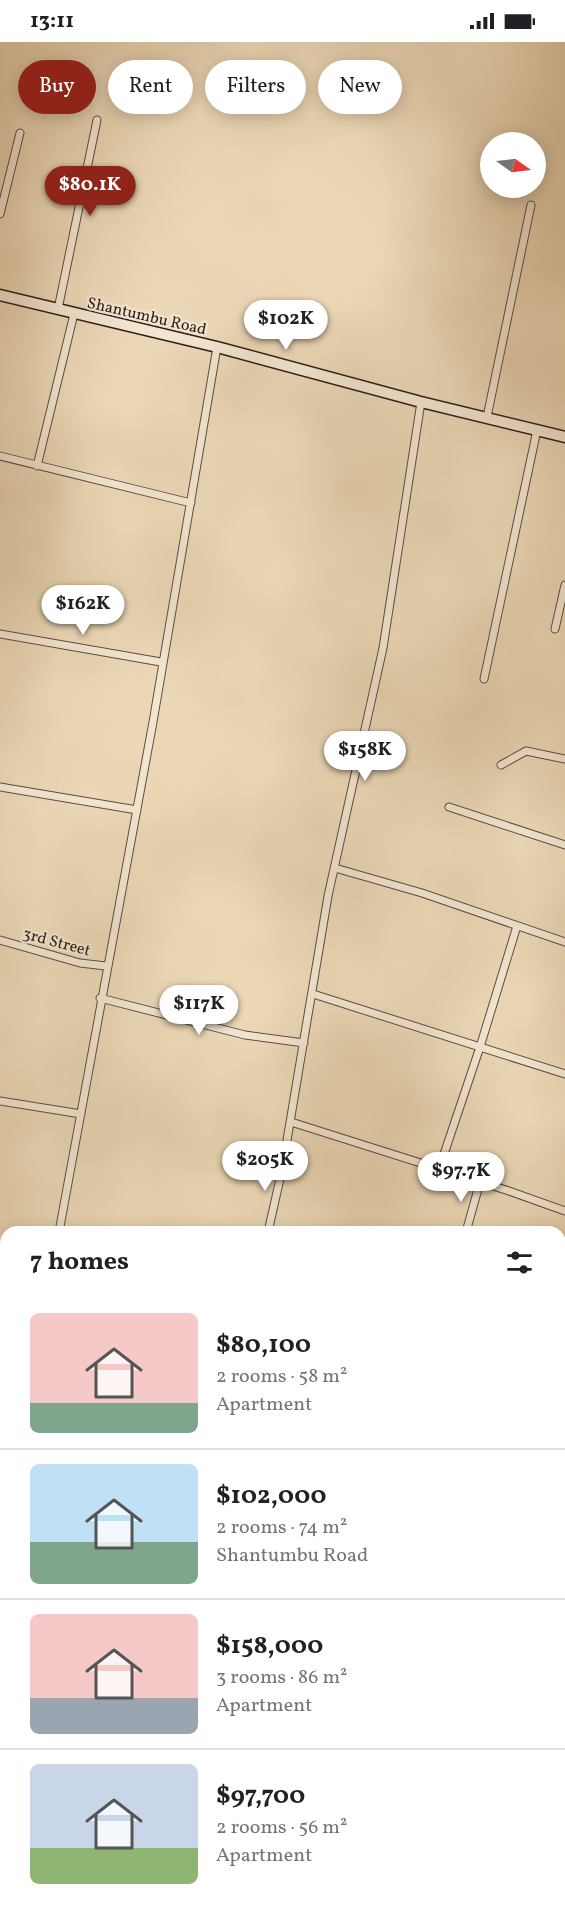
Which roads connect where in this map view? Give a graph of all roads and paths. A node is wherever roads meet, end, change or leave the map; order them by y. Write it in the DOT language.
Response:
graph roads {
  1 [pos="98,120"];
  2 [pos="20,134"];
  3 [pos="531,205"];
  4 [pos="0,214"];
  5 [pos="0,295"];
  6 [pos="58,309"];
  7 [pos="74,314"];
  8 [pos="217,347"];
  9 [pos="421,402"];
  10 [pos="487,417"];
  11 [pos="537,430"];
  12 [pos="565,437"];
  13 [pos="0,456"];
  14 [pos="37,466"];
  15 [pos="191,503"];
  16 [pos="565,585"];
  17 [pos="555,629"];
  18 [pos="0,634"];
  19 [pos="161,662"];
  20 [pos="484,679"];
  21 [pos="565,759"];
  22 [pos="501,765"];
  23 [pos="0,787"];
  24 [pos="449,807"];
  25 [pos="137,810"];
  26 [pos="565,845"];
  27 [pos="335,868"];
  28 [pos="517,926"];
  29 [pos="0,940"];
  30 [pos="565,942"];
  31 [pos="106,966"];
  32 [pos="313,994"];
  33 [pos="100,998"];
  34 [pos="304,1043"];
  35 [pos="480,1047"];
  36 [pos="565,1074"];
  37 [pos="0,1101"];
  38 [pos="81,1114"];
  39 [pos="291,1122"];
  40 [pos="439,1169"];
  41 [pos="480,1182"];
  42 [pos="565,1211"];
  43 [pos="60,1226"];
  44 [pos="269,1226"];
  45 [pos="468,1226"];
  1 -- 6 [label="street"];
  2 -- 4 [label="street"];
  3 -- 10 [label="street"];
  5 -- 6 [label="street, Shantumbu Road"];
  6 -- 7 [label="street, Shantumbu Road"];
  7 -- 8 [label="street, Shantumbu Road"];
  7 -- 14 [label="street"];
  8 -- 9 [label="street, Shantumbu Road"];
  8 -- 15 [label="street"];
  9 -- 10 [label="street, Shantumbu Road"];
  9 -- 27 [label="street"];
  10 -- 11 [label="street, Shantumbu Road"];
  11 -- 12 [label="street, Shantumbu Road"];
  11 -- 20 [label="street"];
  13 -- 14 [label="street"];
  14 -- 15 [label="street"];
  15 -- 19 [label="street"];
  16 -- 17 [label="street"];
  18 -- 19 [label="street"];
  19 -- 25 [label="street"];
  21 -- 22 [label="street"];
  23 -- 25 [label="street"];
  24 -- 26 [label="street"];
  25 -- 31 [label="street"];
  27 -- 28 [label="street"];
  27 -- 32 [label="street"];
  28 -- 30 [label="street"];
  28 -- 35 [label="street"];
  29 -- 31 [label="street, 3rd Street"];
  31 -- 33 [label="street"];
  32 -- 34 [label="street"];
  32 -- 35 [label="street"];
  33 -- 34 [label="street"];
  33 -- 38 [label="street"];
  34 -- 39 [label="street"];
  35 -- 36 [label="street"];
  35 -- 40 [label="street"];
  37 -- 38 [label="street"];
  38 -- 43 [label="street"];
  39 -- 40 [label="street"];
  39 -- 44 [label="street"];
  40 -- 41 [label="street"];
  41 -- 42 [label="street"];
  41 -- 45 [label="street"];
}
